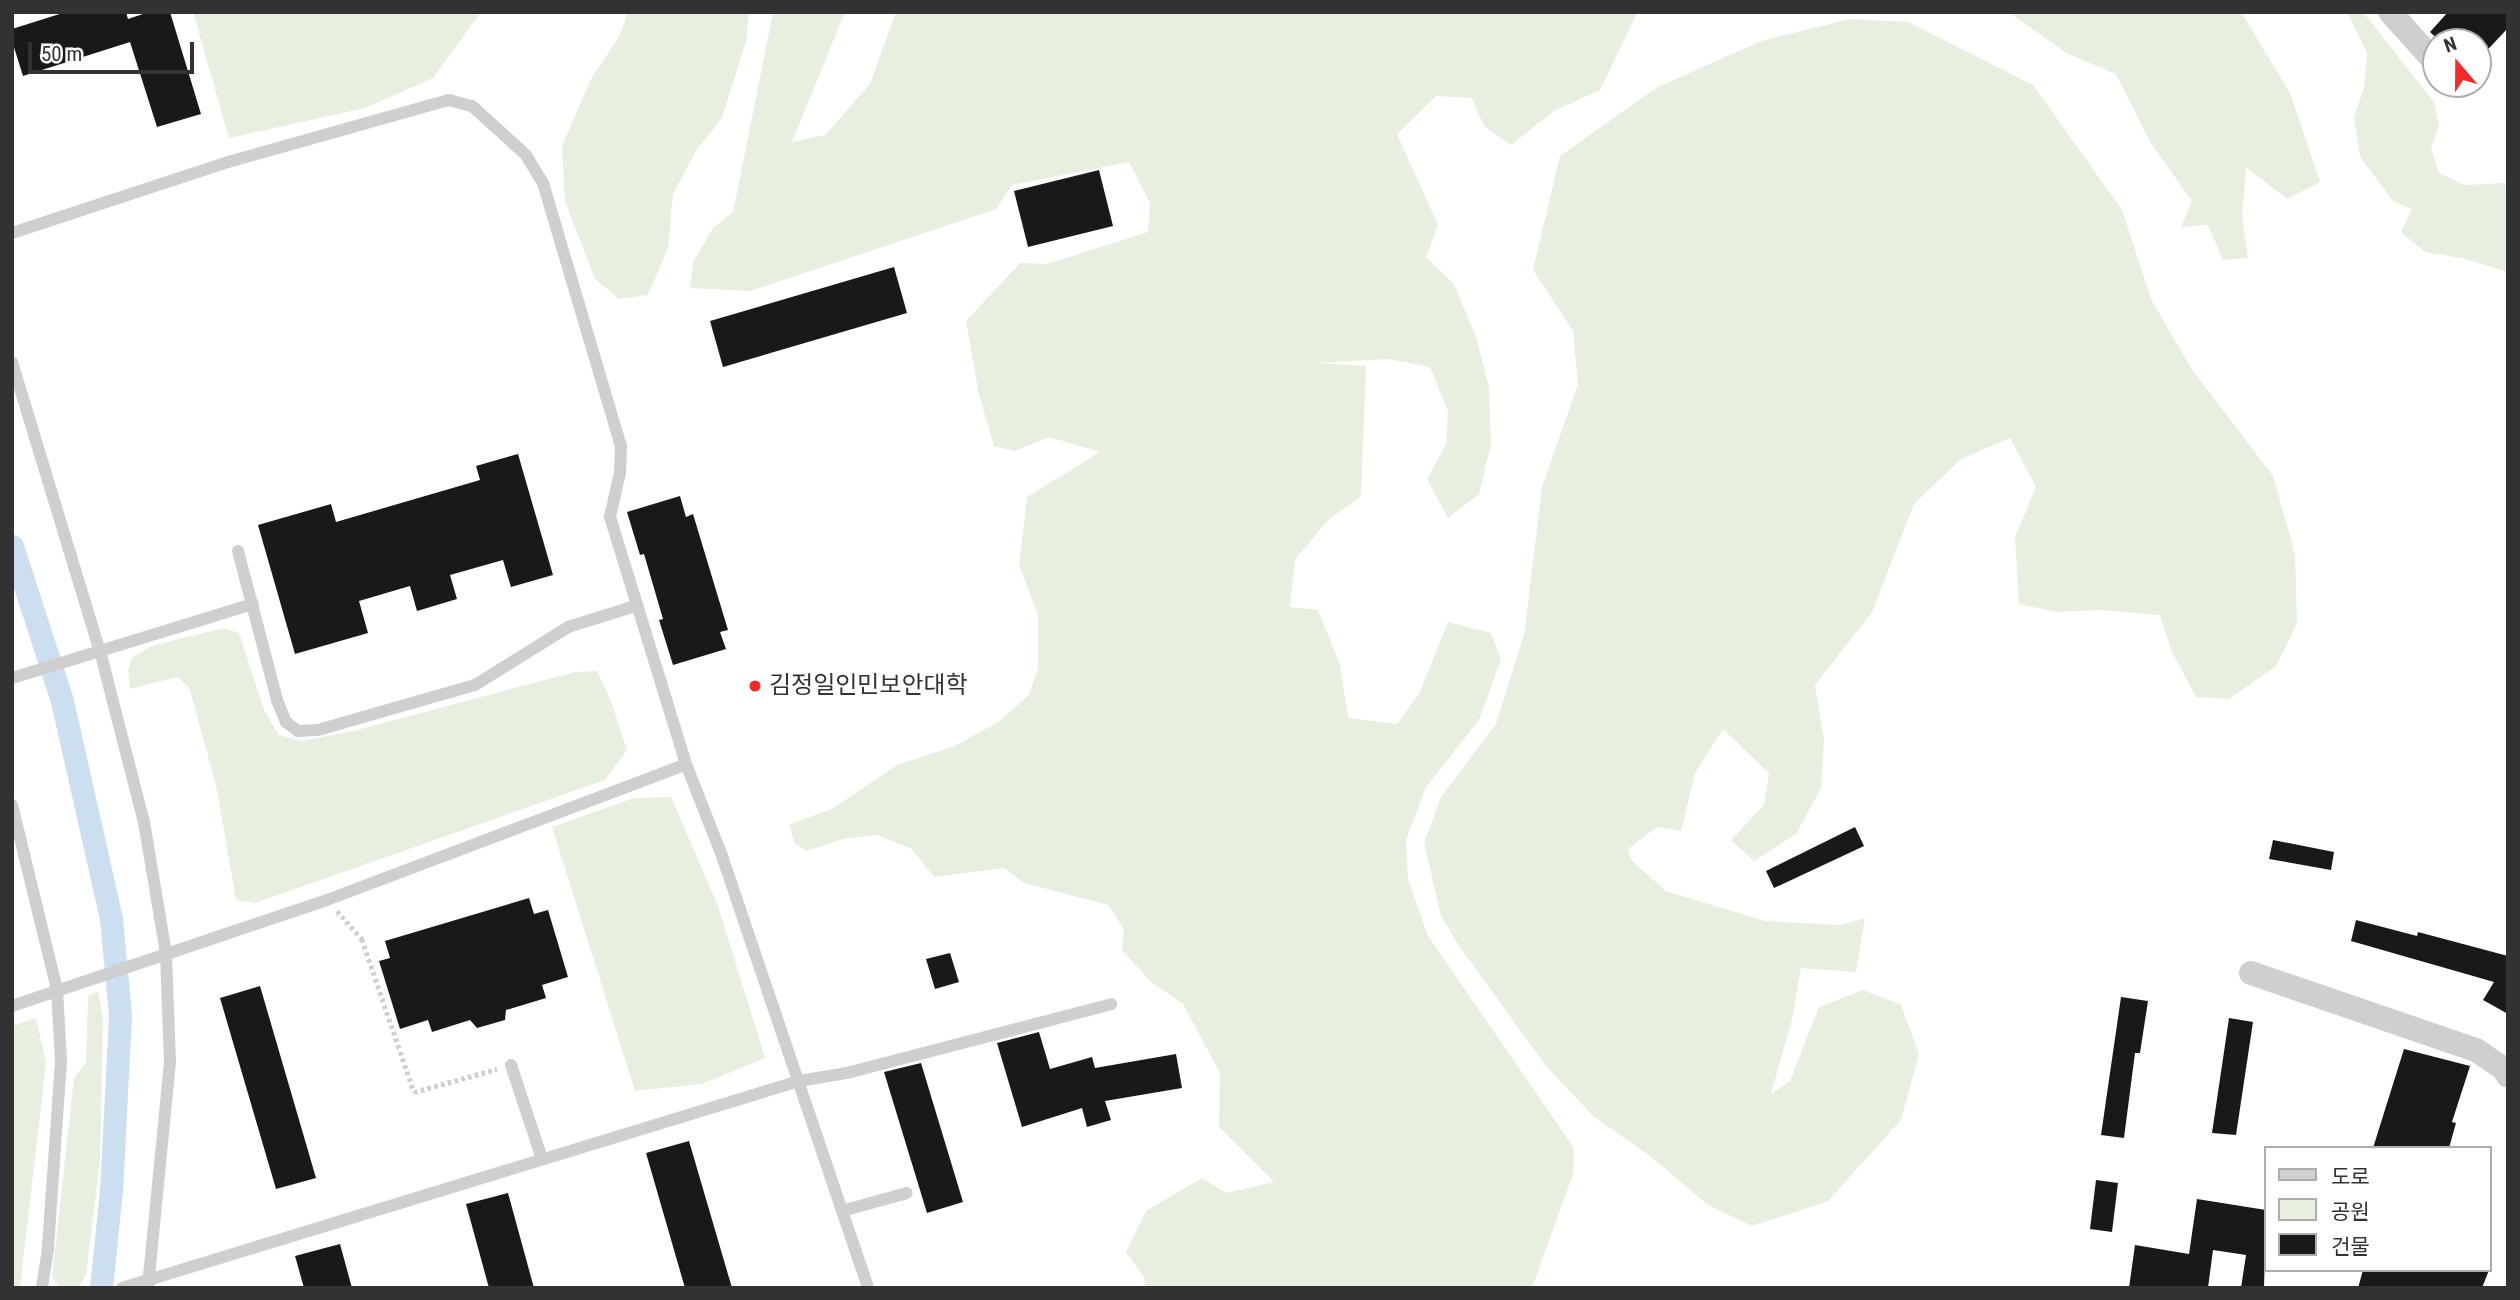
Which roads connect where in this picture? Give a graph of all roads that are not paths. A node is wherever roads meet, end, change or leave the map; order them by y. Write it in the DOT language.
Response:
graph roads {
  1 [pos="2390,12"];
  2 [pos="2422,47"];
  3 [pos="12,233"];
  4 [pos="12,362"];
  5 [pos="238,551"];
  6 [pos="253,604"];
  7 [pos="638,605"];
  8 [pos="100,651"];
  9 [pos="12,678"];
  10 [pos="686,764"];
  11 [pos="12,805"];
  12 [pos="166,954"];
  13 [pos="2251,973"];
  14 [pos="57,990"];
  15 [pos="1111,1004"];
  16 [pos="12,1006"];
  17 [pos="511,1065"];
  18 [pos="2506,1067"];
  19 [pos="799,1081"];
  20 [pos="542,1159"];
  21 [pos="907,1193"];
  22 [pos="842,1211"];
  23 [pos="148,1284"];
  24 [pos="42,1288"];
  25 [pos="122,1288"];
  26 [pos="868,1288"];
  1 -- 2 [label="street"];
  3 -- 7 [label="lane"];
  4 -- 8 [label="lane"];
  5 -- 6 [label="lane"];
  6 -- 7 [label="lane"];
  6 -- 8 [label="lane"];
  7 -- 10 [label="lane"];
  8 -- 9 [label="lane"];
  8 -- 12 [label="lane"];
  10 -- 12 [label="lane"];
  10 -- 19 [label="lane"];
  11 -- 14 [label="lane"];
  12 -- 14 [label="lane"];
  12 -- 23 [label="lane"];
  13 -- 18 [label="street"];
  14 -- 16 [label="lane"];
  14 -- 24 [label="lane"];
  15 -- 19 [label="lane"];
  17 -- 20 [label="lane"];
  19 -- 20 [label="lane"];
  19 -- 22 [label="lane"];
  20 -- 23 [label="lane"];
  21 -- 22 [label="lane"];
  22 -- 26 [label="lane"];
  23 -- 25 [label="lane"];
}
